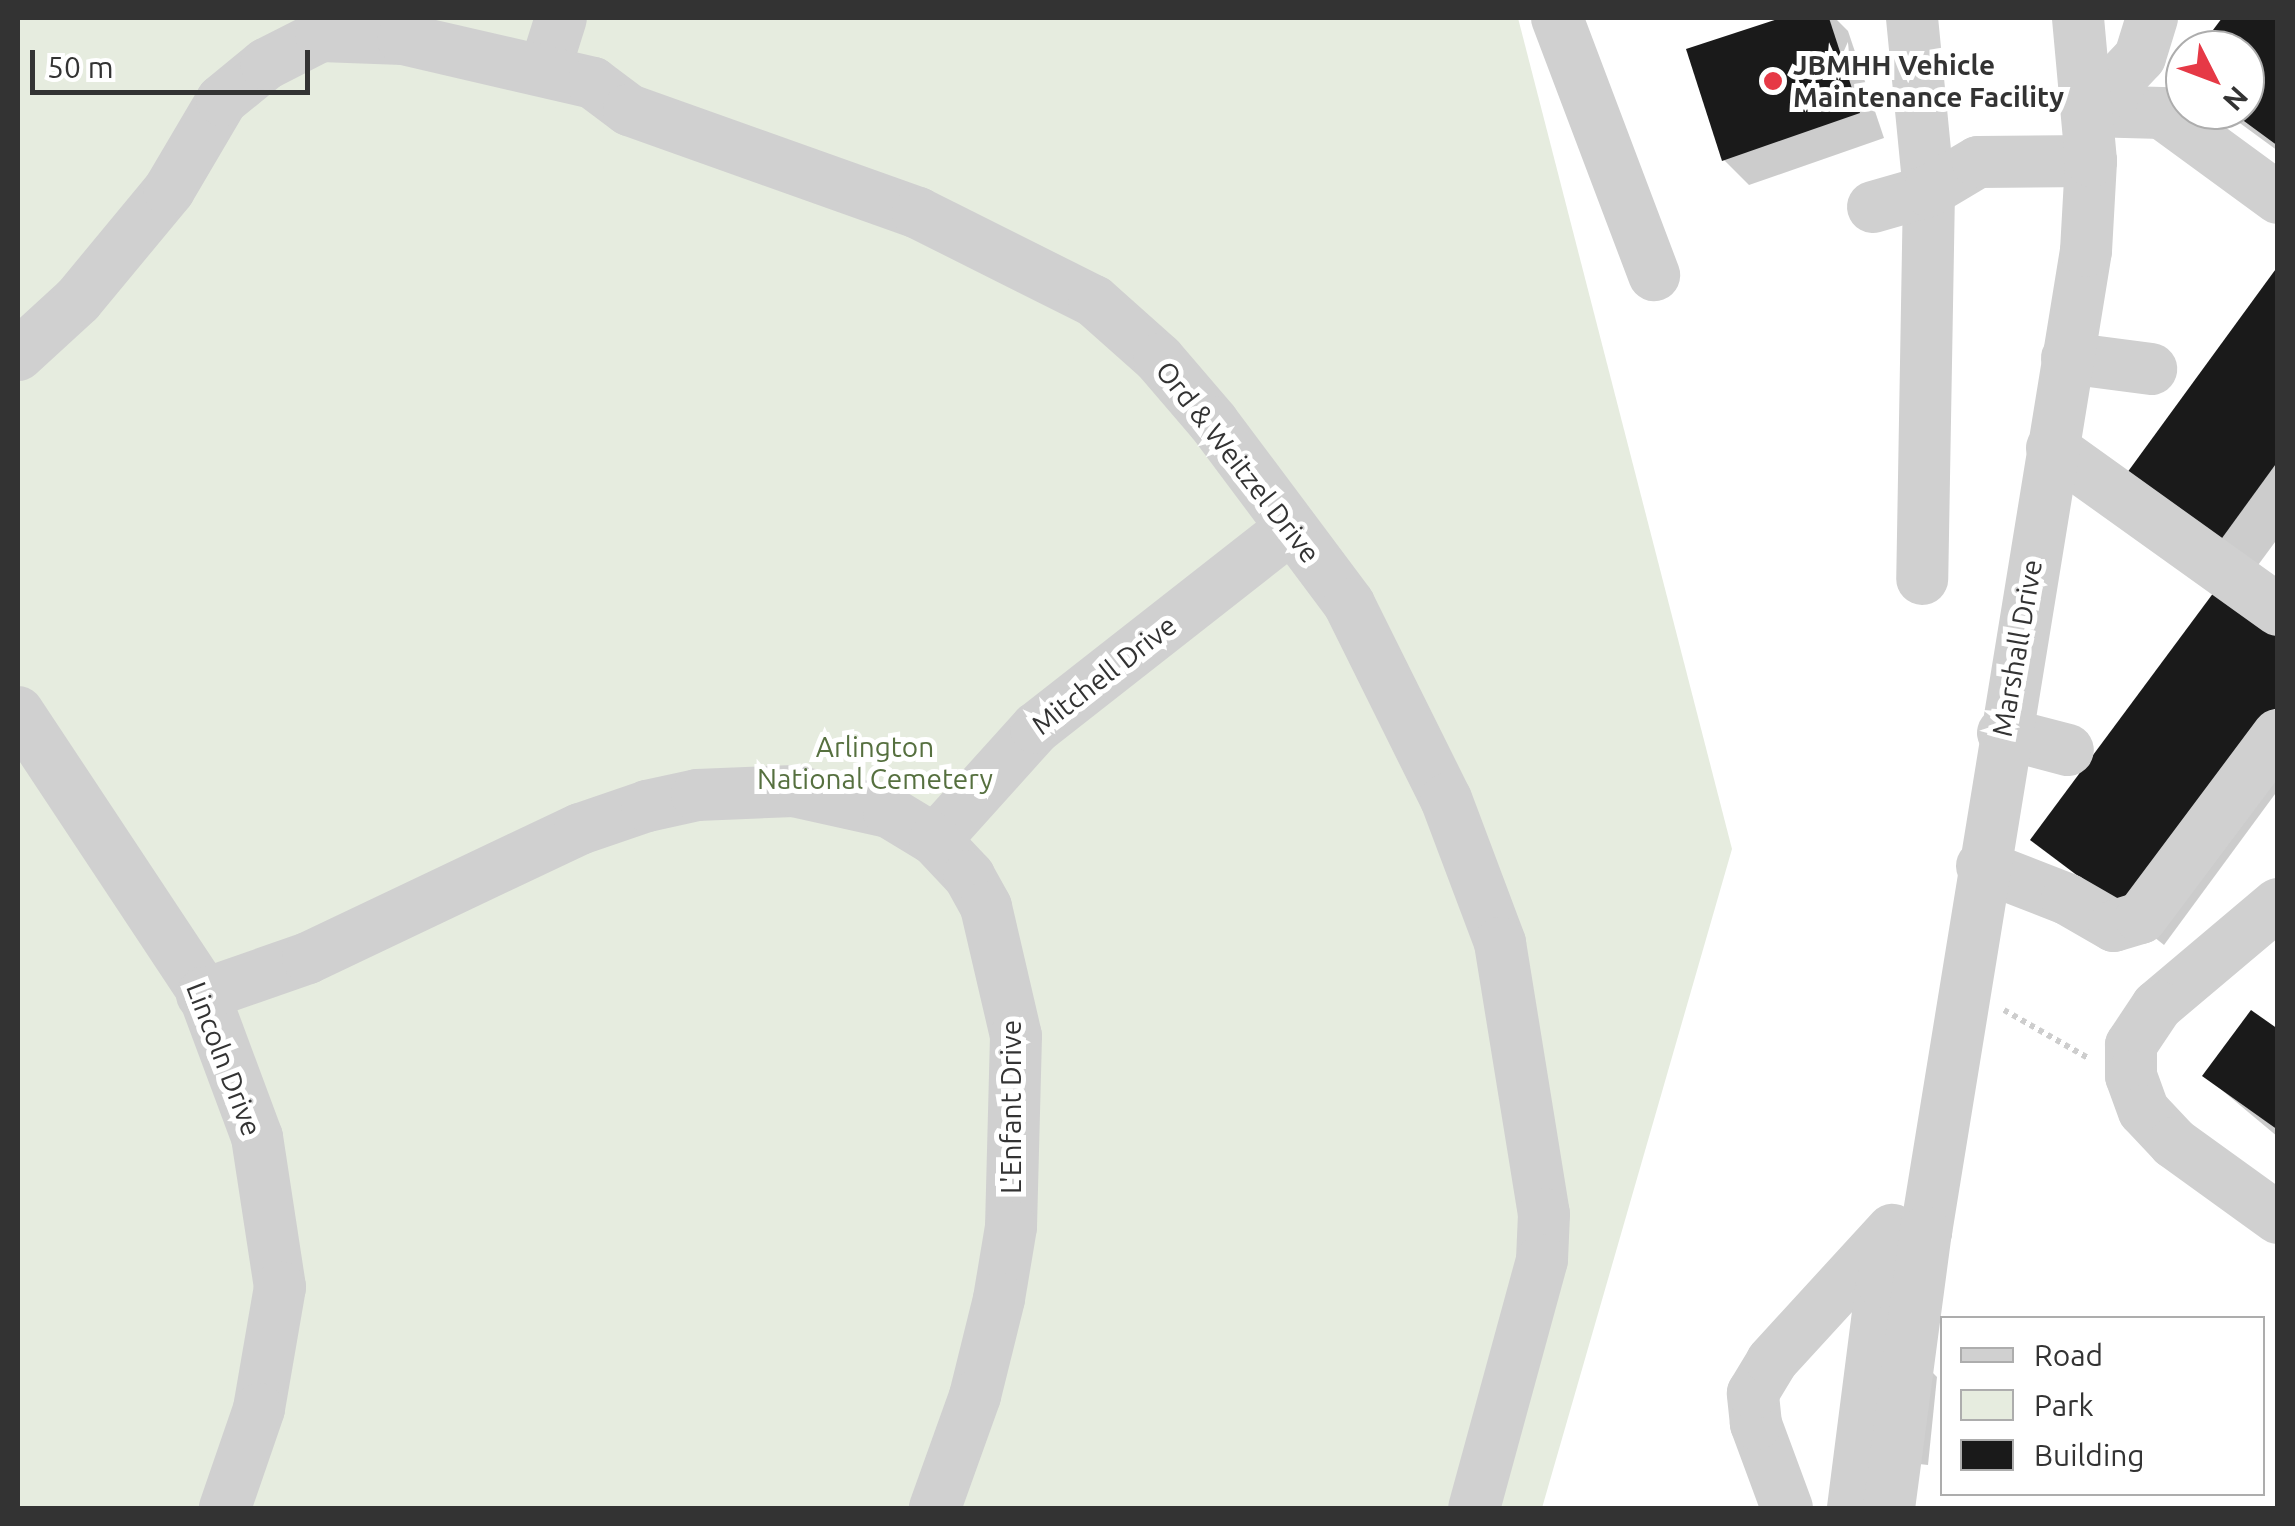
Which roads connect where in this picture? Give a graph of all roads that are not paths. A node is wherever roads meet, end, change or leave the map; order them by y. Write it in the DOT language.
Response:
graph roads {
  1 [pos="561,18"];
  2 [pos="1556,18"];
  3 [pos="1912,18"];
  4 [pos="2078,18"];
  5 [pos="2152,18"];
  6 [pos="546,69"];
  7 [pos="2090,136"];
  8 [pos="1929,191"];
  9 [pos="2278,198"];
  10 [pos="1873,206"];
  11 [pos="1654,275"];
  12 [pos="18,355"];
  13 [pos="2068,358"];
  14 [pos="2152,370"];
  15 [pos="2052,448"];
  16 [pos="1291,528"];
  17 [pos="1922,578"];
  18 [pos="2278,610"];
  19 [pos="18,712"];
  20 [pos="2003,733"];
  21 [pos="2278,735"];
  22 [pos="2068,750"];
  23 [pos="935,840"];
  24 [pos="1982,866"];
  25 [pos="2278,904"];
  26 [pos="202,995"];
  27 [pos="1930,1208"];
  28 [pos="2278,1218"];
  29 [pos="225,1508"];
  30 [pos="935,1508"];
  31 [pos="1474,1508"];
  32 [pos="1787,1508"];
  33 [pos="1853,1508"];
  34 [pos="1889,1508"];
  1 -- 6 [label="street"];
  2 -- 11 [label="street"];
  3 -- 8 [label="street"];
  4 -- 7 [label="street, Marshall Drive"];
  5 -- 7 [label="street"];
  6 -- 12 [label="street, Ord & Weitzel Drive"];
  6 -- 16 [label="street, Ord & Weitzel Drive"];
  7 -- 8 [label="street"];
  7 -- 9 [label="street"];
  7 -- 13 [label="street, Marshall Drive"];
  8 -- 10 [label="street"];
  8 -- 17 [label="street"];
  13 -- 14 [label="street"];
  13 -- 15 [label="street, Marshall Drive"];
  15 -- 18 [label="street"];
  15 -- 20 [label="street, Marshall Drive"];
  16 -- 23 [label="street, Mitchell Drive"];
  16 -- 31 [label="street, Ord & Weitzel Drive"];
  19 -- 26 [label="street, Lincoln Drive"];
  20 -- 22 [label="street"];
  20 -- 24 [label="street, Marshall Drive"];
  21 -- 24 [label="street"];
  23 -- 26 [label="street, L'Enfant Drive"];
  23 -- 30 [label="street, L'Enfant Drive"];
  24 -- 27 [label="street, Marshall Drive"];
  25 -- 28 [label="street"];
  26 -- 29 [label="street, Lincoln Drive"];
  27 -- 32 [label="street"];
  27 -- 33 [label="street"];
  27 -- 34 [label="street, Marshall Drive"];
}
